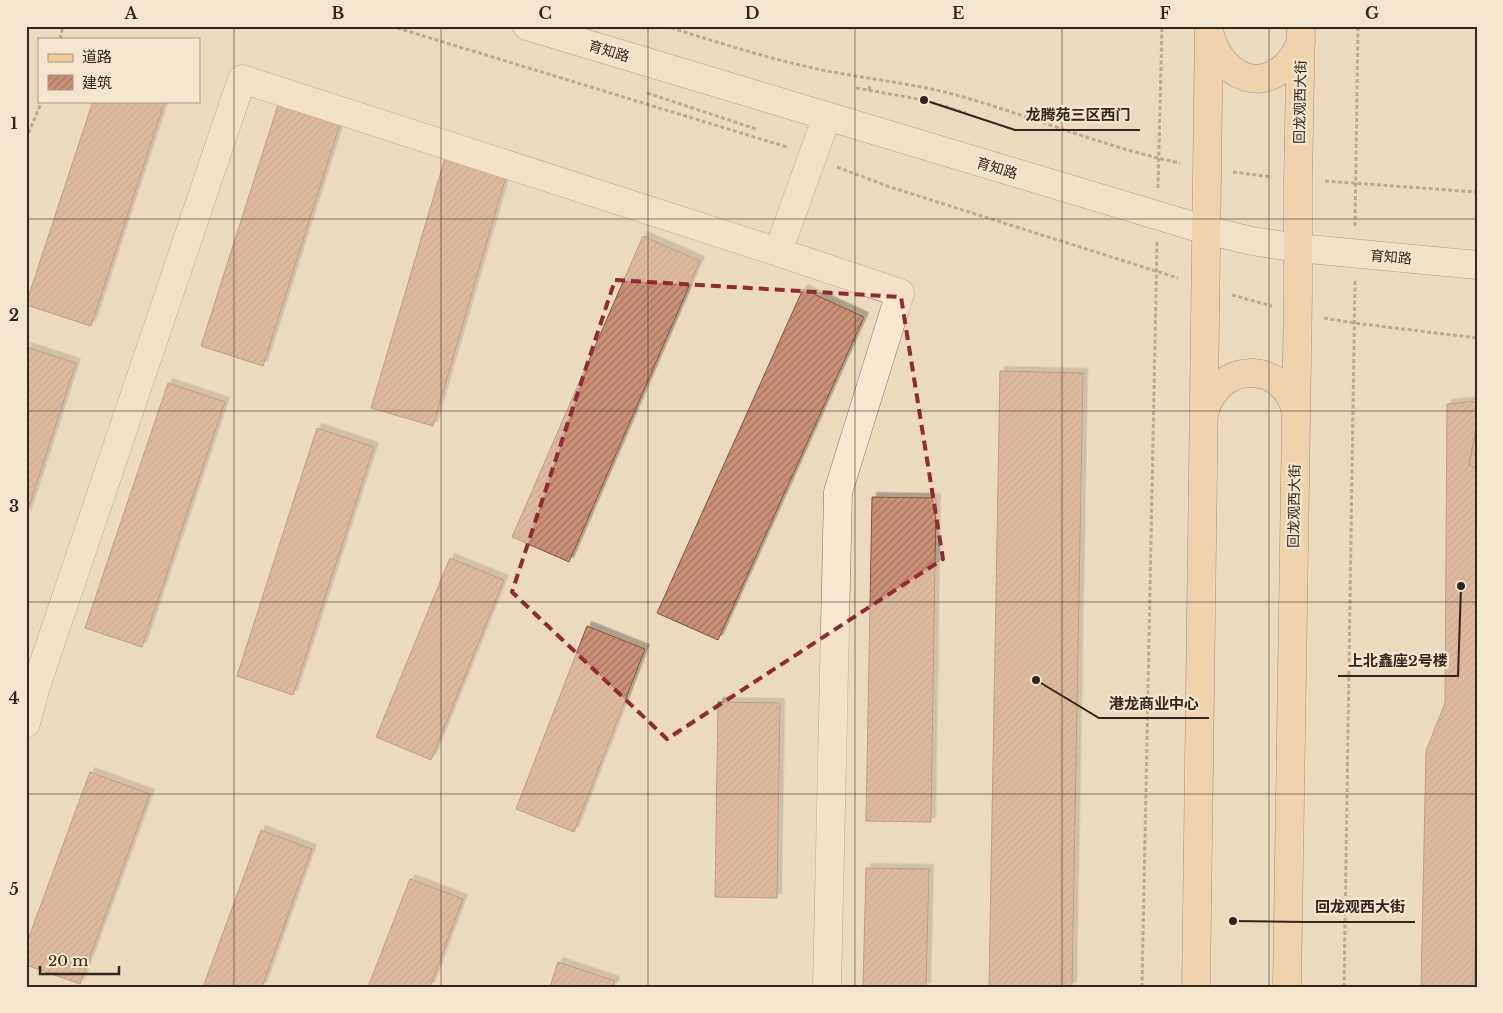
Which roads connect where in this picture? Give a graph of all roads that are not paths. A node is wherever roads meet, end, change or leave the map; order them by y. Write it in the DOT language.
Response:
graph roads {
  1 [pos="527,26"];
  2 [pos="1209,27"];
  3 [pos="1301,29"];
  4 [pos="827,116"];
  5 [pos="1206,230"];
  6 [pos="1298,248"];
  7 [pos="778,252"];
  8 [pos="1477,265"];
  9 [pos="1296,412"];
  10 [pos="1203,422"];
  11 [pos="26,723"];
  12 [pos="827,987"];
  13 [pos="1196,987"];
  14 [pos="1287,987"];
  1 -- 4 [label="street, 育知路"];
  2 -- 3 [label="main road"];
  2 -- 5 [label="main road"];
  3 -- 6 [label="main road, 回龙观西大街"];
  4 -- 5 [label="street, 育知路"];
  4 -- 7 [label="street"];
  5 -- 6 [label="street, 育知路"];
  5 -- 10 [label="main road"];
  6 -- 8 [label="street, 育知路"];
  6 -- 9 [label="main road, 回龙观西大街"];
  7 -- 11 [label="street"];
  7 -- 12 [label="street"];
  9 -- 10 [label="main road"];
  9 -- 14 [label="main road, 回龙观西大街"];
  10 -- 13 [label="main road"];
}
